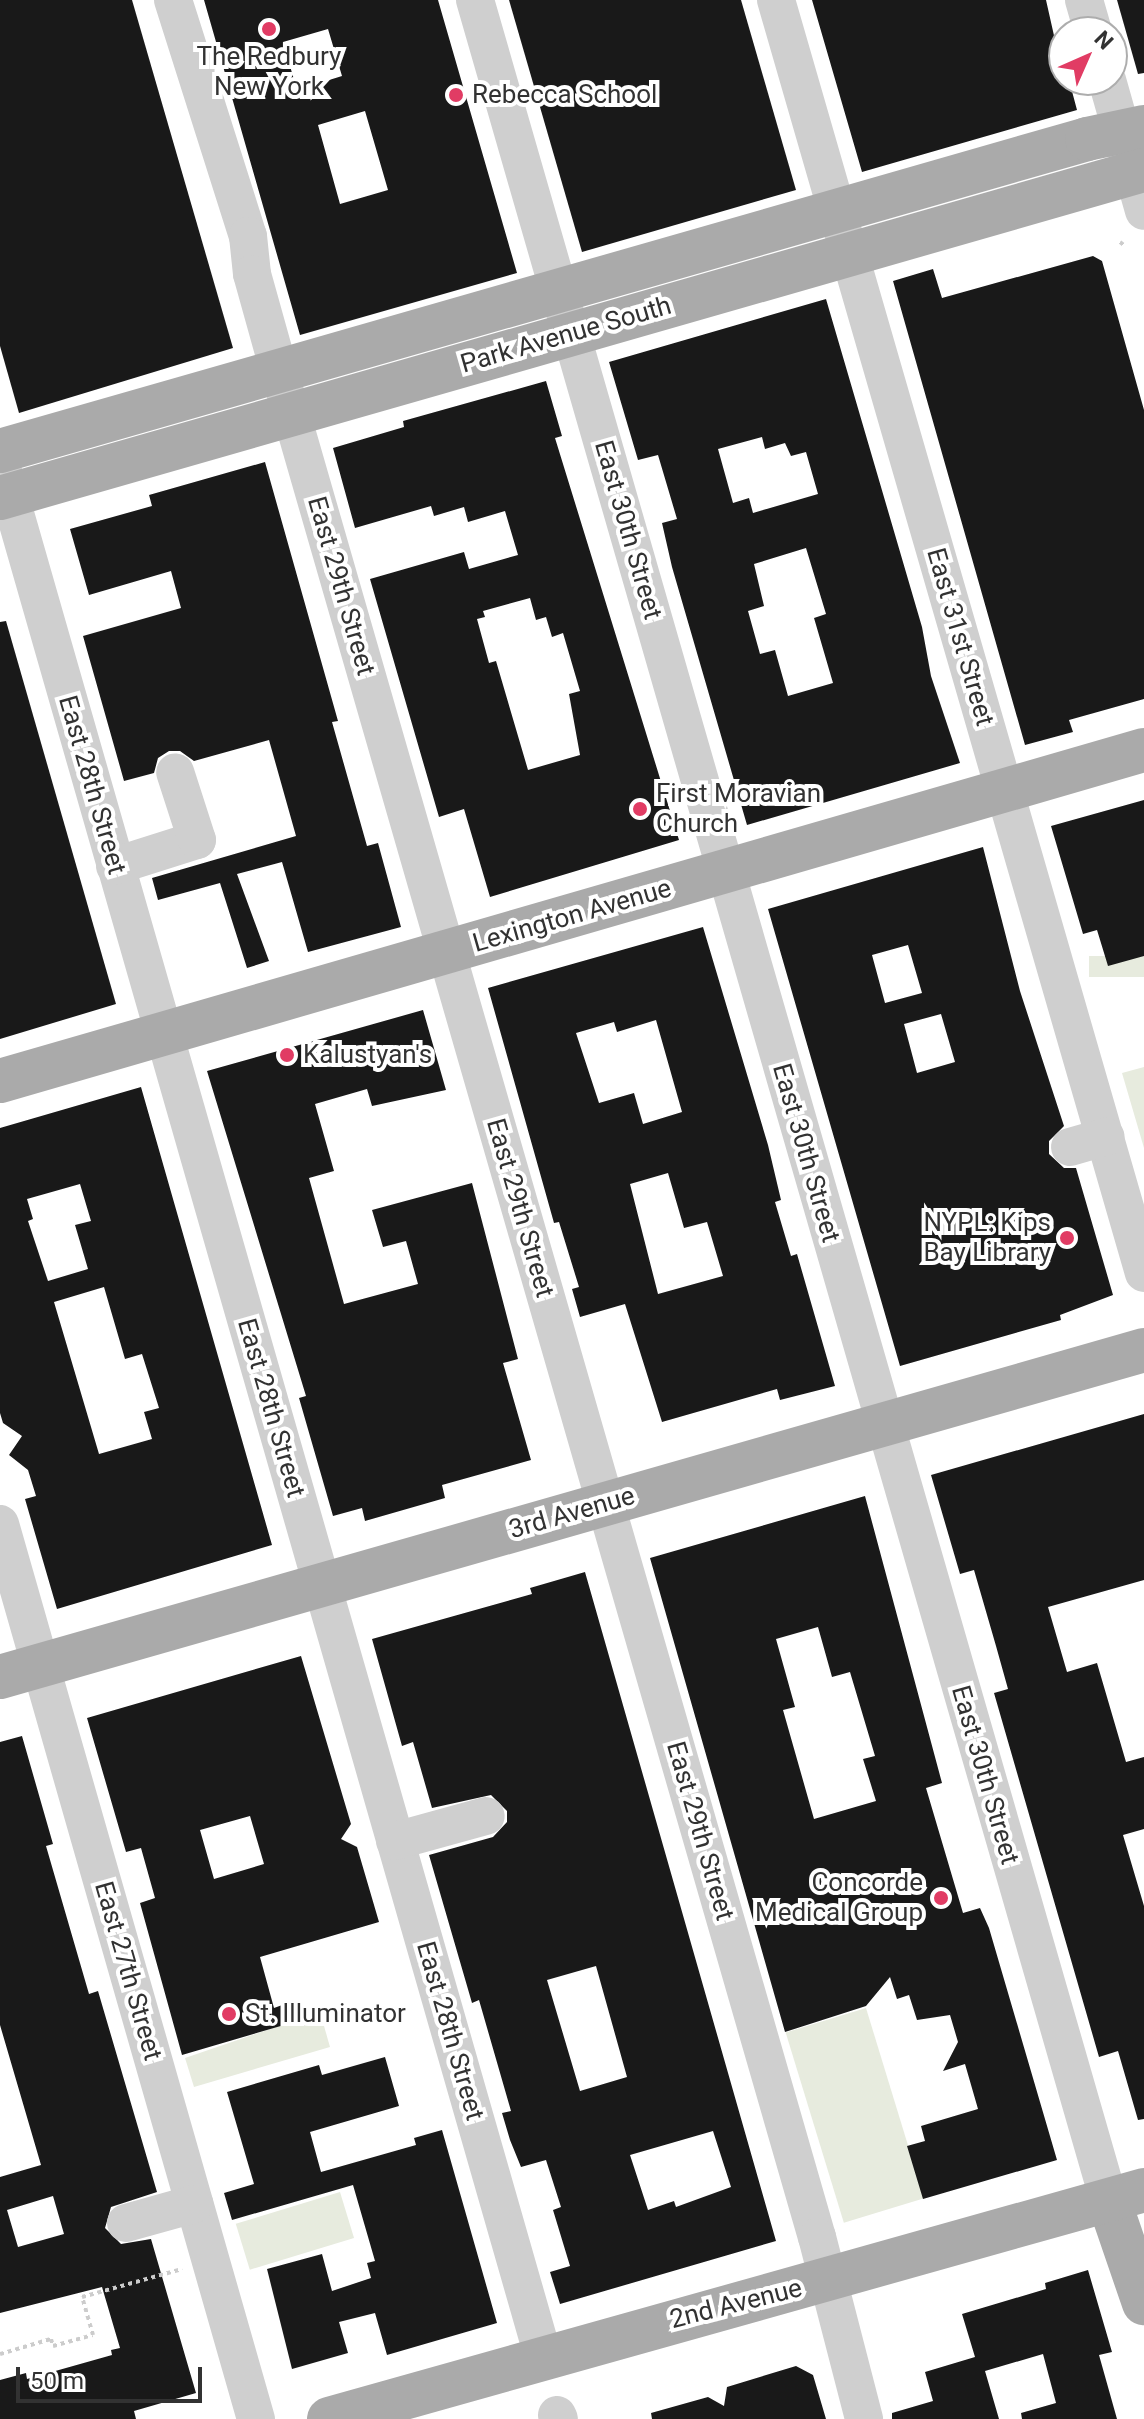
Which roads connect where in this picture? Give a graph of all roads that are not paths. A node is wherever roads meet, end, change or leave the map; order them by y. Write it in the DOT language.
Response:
graph roads {
  1 [pos="173,0"];
  2 [pos="475,0"];
  3 [pos="776,0"];
  4 [pos="1115,96"];
  5 [pos="1133,130"];
  6 [pos="1140,185"];
  7 [pos="837,211"];
  8 [pos="850,254"];
  9 [pos="559,291"];
  10 [pos="572,334"];
  11 [pos="279,371"];
  12 [pos="292,414"];
  13 [pos="0,451"];
  14 [pos="3,485"];
  15 [pos="1144,750"];
  16 [pos="175,772"];
  17 [pos="1004,791"];
  18 [pos="115,866"];
  19 [pos="725,872"];
  20 [pos="446,952"];
  21 [pos="163,1033"];
  22 [pos="0,1081"];
  23 [pos="1106,1137"];
  24 [pos="1070,1147"];
  25 [pos="1144,1273"];
  26 [pos="1144,1350"];
  27 [pos="883,1424"];
  28 [pos="605,1504"];
  29 [pos="0,1524"];
  30 [pos="321,1585"];
  31 [pos="20,1671"];
  32 [pos="486,1816"];
  33 [pos="395,1841"];
  34 [pos="1126,2195"];
  35 [pos="194,2204"];
  36 [pos="126,2223"];
  37 [pos="827,2282"];
  38 [pos="1144,2303"];
  39 [pos="543,2356"];
  40 [pos="256,2419"];
  41 [pos="329,2419"];
  42 [pos="864,2419"];
  1 -- 11 [label="street, East 29th Street"];
  2 -- 9 [label="street, East 30th Street"];
  3 -- 7 [label="street, East 31st Street"];
  4 -- 5 [label="street"];
  5 -- 6 [label="street"];
  5 -- 7 [label="main road, Park Avenue South"];
  6 -- 8 [label="main road, Park Avenue South"];
  7 -- 8 [label="street, East 31st Street"];
  7 -- 9 [label="main road, Park Avenue South"];
  8 -- 10 [label="main road, Park Avenue South"];
  8 -- 17 [label="street, East 31st Street"];
  9 -- 10 [label="street, East 30th Street"];
  9 -- 11 [label="main road, Park Avenue South"];
  10 -- 12 [label="main road, Park Avenue South"];
  10 -- 19 [label="street, East 30th Street"];
  11 -- 12 [label="street, East 29th Street"];
  11 -- 13 [label="main road, Park Avenue South"];
  12 -- 14 [label="main road, Park Avenue South"];
  12 -- 20 [label="street, East 29th Street"];
  14 -- 18 [label="street, East 28th Street"];
  15 -- 17 [label="main road, Lexington Avenue"];
  16 -- 18 [label="street"];
  17 -- 19 [label="main road, Lexington Avenue"];
  17 -- 23 [label="street, East 31st Street"];
  18 -- 21 [label="street, East 28th Street"];
  19 -- 20 [label="main road, Lexington Avenue"];
  19 -- 27 [label="street, East 30th Street"];
  20 -- 21 [label="main road, Lexington Avenue"];
  20 -- 28 [label="street, East 29th Street"];
  21 -- 22 [label="main road, Lexington Avenue"];
  21 -- 30 [label="street, East 28th Street"];
  23 -- 24 [label="street"];
  23 -- 25 [label="street, East 31st Street"];
  26 -- 27 [label="main road, 3rd Avenue"];
  27 -- 28 [label="main road, 3rd Avenue"];
  27 -- 34 [label="street, East 30th Street"];
  28 -- 30 [label="main road, 3rd Avenue"];
  28 -- 37 [label="street, East 29th Street"];
  29 -- 31 [label="street, East 27th Street"];
  30 -- 31 [label="main road, 3rd Avenue"];
  30 -- 33 [label="street, East 28th Street"];
  31 -- 35 [label="street, East 27th Street"];
  32 -- 33 [label="street"];
  33 -- 39 [label="street, East 28th Street"];
  34 -- 37 [label="main road, 2nd Avenue"];
  34 -- 38 [label="main road, East 30th Street"];
  35 -- 36 [label="street"];
  35 -- 40 [label="street, East 27th Street"];
  37 -- 39 [label="main road, 2nd Avenue"];
  37 -- 42 [label="street, East 29th Street"];
  39 -- 41 [label="main road, 2nd Avenue"];
}
